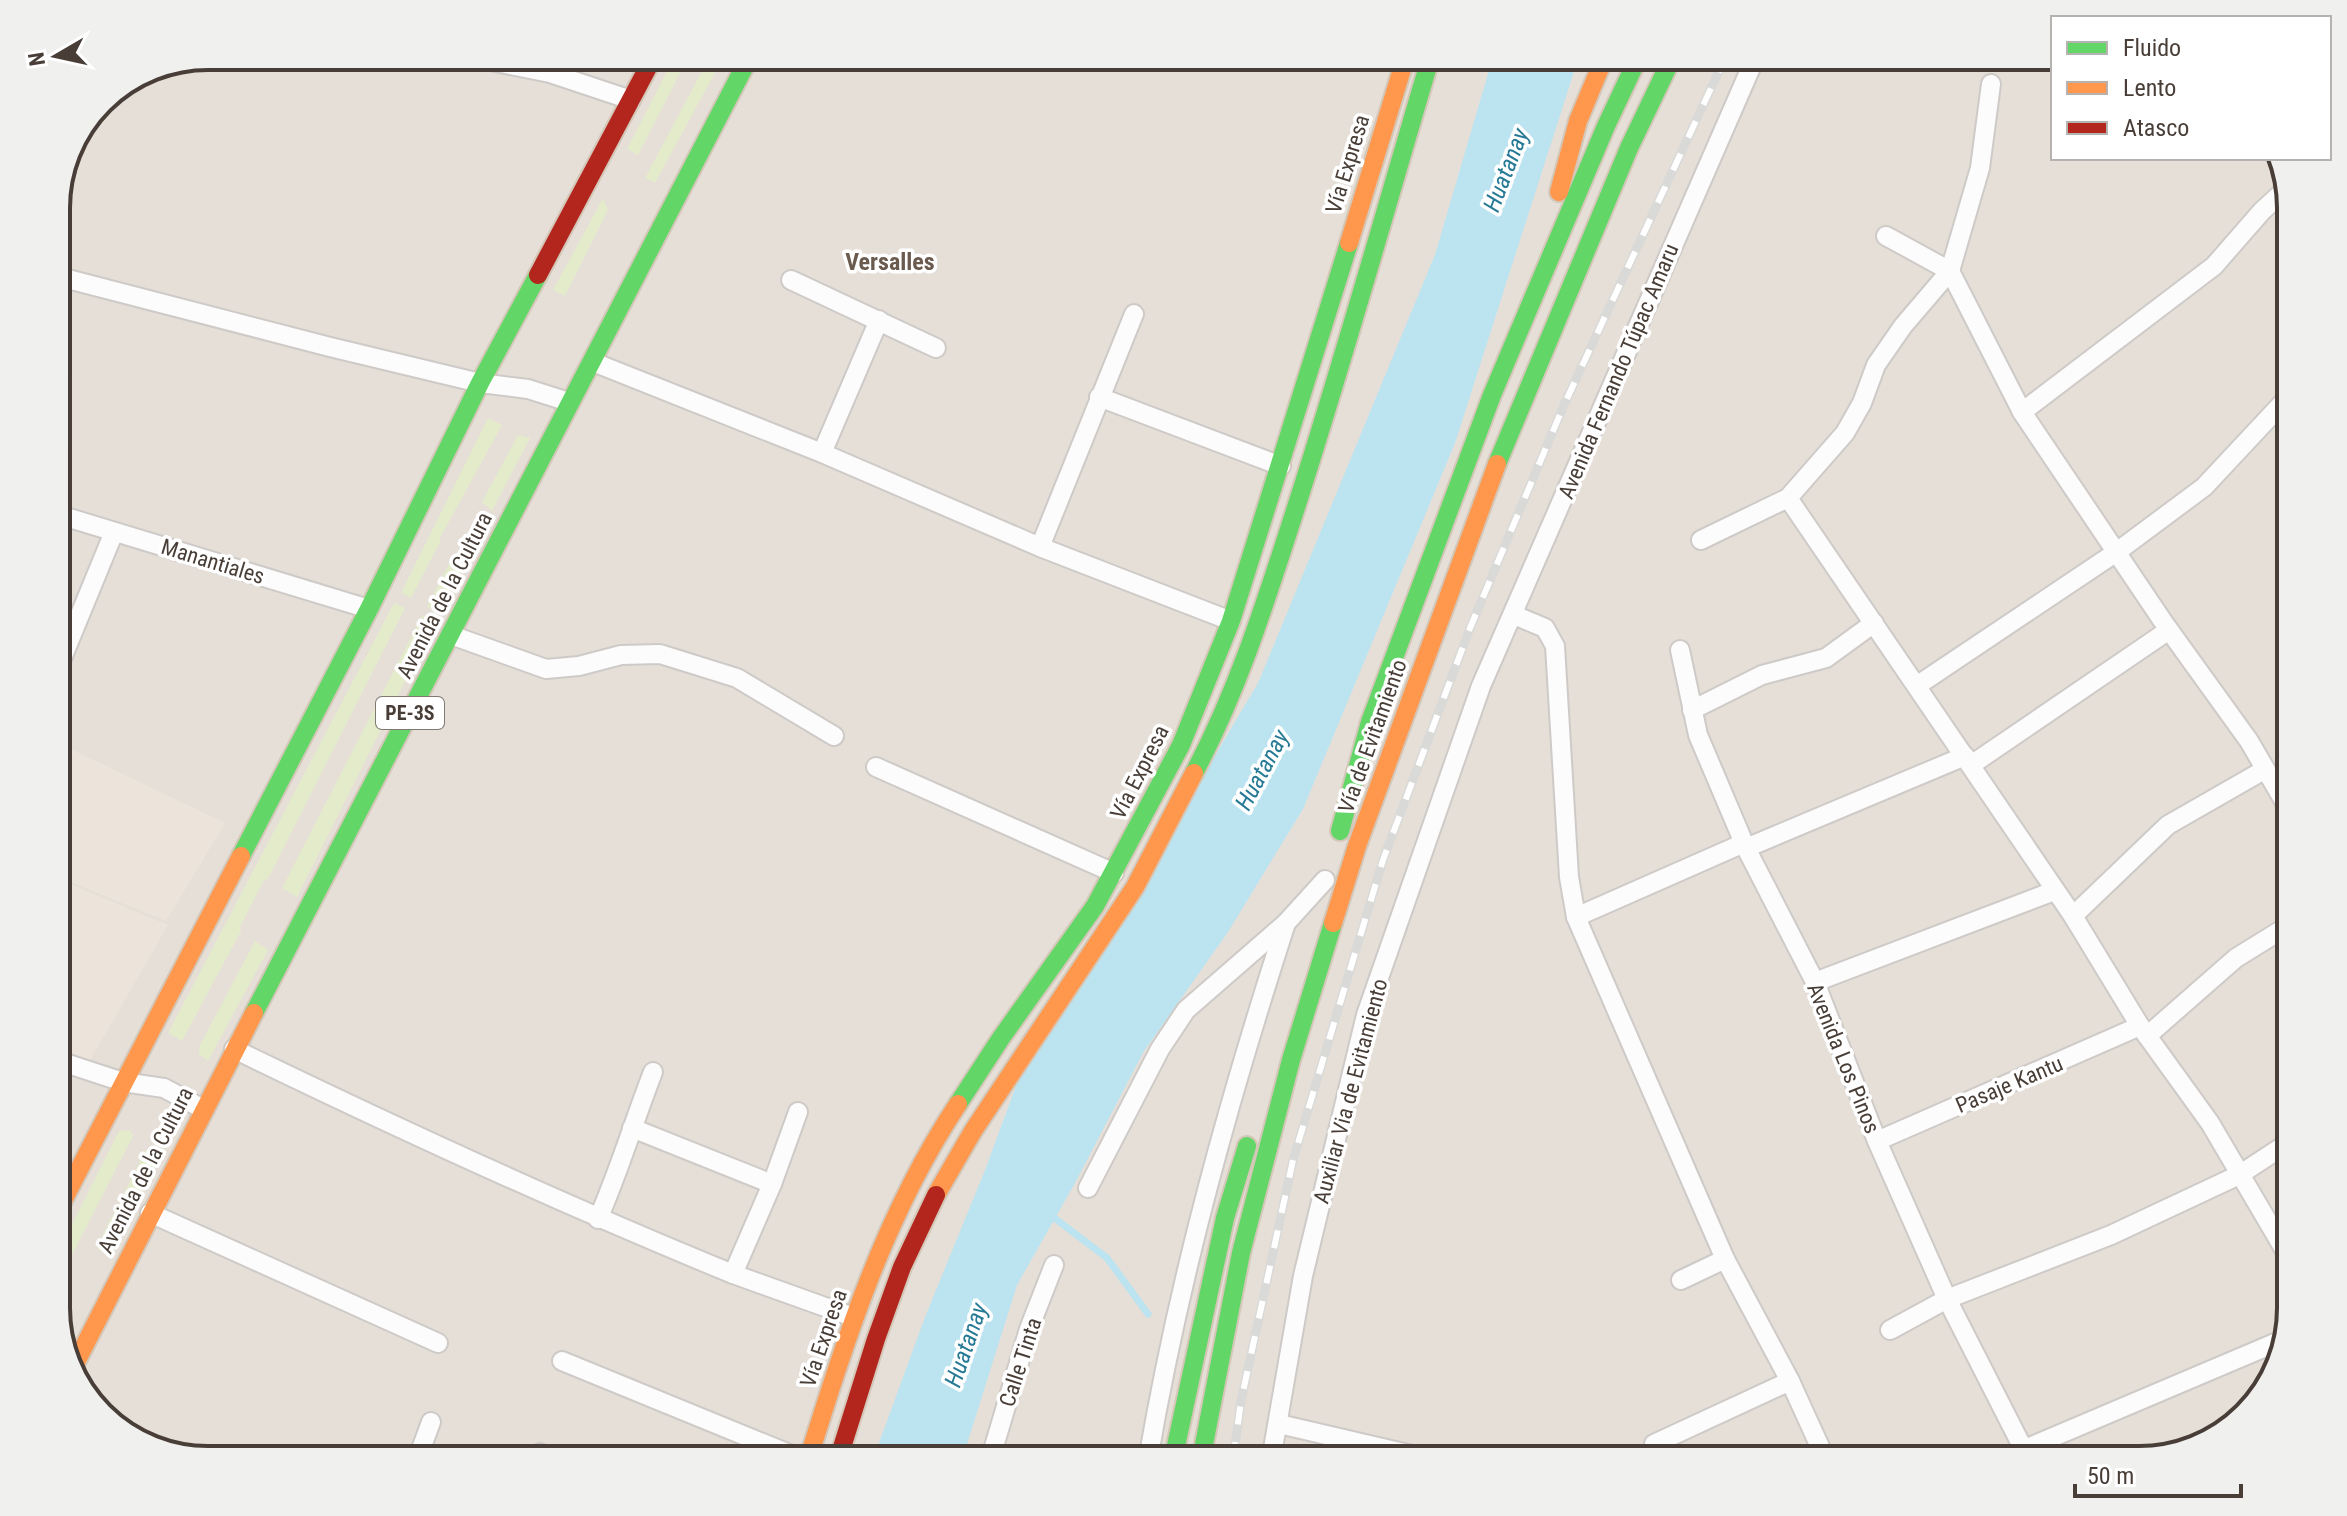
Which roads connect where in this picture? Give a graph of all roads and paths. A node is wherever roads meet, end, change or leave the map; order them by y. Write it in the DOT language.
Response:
graph roads {
  1 [pos="535,70"];
  2 [pos="647,70"];
  3 [pos="743,70"];
  4 [pos="1402,70"];
  5 [pos="1427,70"];
  6 [pos="1599,70"];
  7 [pos="1633,70"];
  8 [pos="1666,70"];
  9 [pos="1750,70"];
  10 [pos="1991,84"];
  11 [pos="631,100"];
  12 [pos="2276,198"];
  13 [pos="1886,236"];
  14 [pos="1950,271"];
  15 [pos="70,280"];
  16 [pos="791,280"];
  17 [pos="1529,303"];
  18 [pos="1134,314"];
  19 [pos="879,320"];
  20 [pos="936,348"];
  21 [pos="593,362"];
  22 [pos="480,383"];
  23 [pos="1099,397"];
  24 [pos="569,402"];
  25 [pos="2277,409"];
  26 [pos="2022,412"];
  27 [pos="822,453"];
  28 [pos="1281,466"];
  29 [pos="1788,498"];
  30 [pos="70,518"];
  31 [pos="114,532"];
  32 [pos="1701,540"];
  33 [pos="1040,547"];
  34 [pos="2118,551"];
  35 [pos="369,609"];
  36 [pos="1514,615"];
  37 [pos="1231,621"];
  38 [pos="1874,623"];
  39 [pos="2169,630"];
  40 [pos="451,635"];
  41 [pos="70,639"];
  42 [pos="1680,650"];
  43 [pos="1918,685"];
  44 [pos="1481,686"];
  45 [pos="1692,710"];
  46 [pos="834,736"];
  47 [pos="1968,761"];
  48 [pos="876,767"];
  49 [pos="2264,770"];
  50 [pos="2277,791"];
  51 [pos="1745,846"];
  52 [pos="1330,866"];
  53 [pos="1114,873"];
  54 [pos="2054,891"];
  55 [pos="2073,916"];
  56 [pos="1576,917"];
  57 [pos="1286,923"];
  58 [pos="1313,924"];
  59 [pos="2277,933"];
  60 [pos="1815,982"];
  61 [pos="1287,1011"];
  62 [pos="2143,1031"];
  63 [pos="234,1049"];
  64 [pos="70,1065"];
  65 [pos="1269,1070"];
  66 [pos="653,1072"];
  67 [pos="123,1082"];
  68 [pos="203,1109"];
  69 [pos="798,1112"];
  70 [pos="632,1128"];
  71 [pos="1220,1135"];
  72 [pos="1250,1136"];
  73 [pos="1877,1141"];
  74 [pos="2277,1150"];
  75 [pos="2239,1175"];
  76 [pos="772,1184"];
  77 [pos="70,1186"];
  78 [pos="1088,1188"];
  79 [pos="150,1213"];
  80 [pos="598,1219"];
  81 [pos="2277,1238"];
  82 [pos="1725,1259"];
  83 [pos="1054,1265"];
  84 [pos="733,1274"];
  85 [pos="1681,1280"];
  86 [pos="1947,1299"];
  87 [pos="853,1317"];
  88 [pos="1890,1330"];
  89 [pos="438,1343"];
  90 [pos="2272,1345"];
  91 [pos="79,1357"];
  92 [pos="562,1361"];
  93 [pos="1790,1381"];
  94 [pos="431,1422"];
  95 [pos="1279,1424"];
  96 [pos="1654,1444"];
  97 [pos="422,1446"];
  98 [pos="771,1446"];
  99 [pos="811,1446"];
  100 [pos="842,1446"];
  101 [pos="994,1446"];
  102 [pos="1151,1446"];
  103 [pos="1176,1446"];
  104 [pos="1204,1446"];
  105 [pos="1274,1446"];
  106 [pos="1374,1446"];
  107 [pos="1820,1446"];
  108 [pos="2022,1446"];
  109 [pos="2047,1446"];
  1 -- 11 [label="street"];
  2 -- 11 [label="main road"];
  3 -- 21 [label="main road, Avenida de la Cultura / PE-3S"];
  4 -- 28 [label="main road, Vía Expresa"];
  5 -- 100 [label="main road"];
  6 -- 17 [label="main road"];
  7 -- 17 [label="main road, Vía de Evitamiento"];
  8 -- 104 [label="main road, Vía de Evitamiento"];
  9 -- 36 [label="street, Avenida Fernando Túpac Amaru"];
  10 -- 14 [label="street"];
  11 -- 22 [label="main road"];
  12 -- 26 [label="street"];
  13 -- 14 [label="street"];
  14 -- 26 [label="street"];
  14 -- 29 [label="street"];
  15 -- 22 [label="street"];
  16 -- 19 [label="street"];
  17 -- 52 [label="main road, Vía de Evitamiento"];
  18 -- 23 [label="street"];
  19 -- 20 [label="street"];
  19 -- 27 [label="street"];
  21 -- 24 [label="main road, Avenida de la Cultura / PE-3S"];
  21 -- 27 [label="street"];
  22 -- 24 [label="street"];
  22 -- 35 [label="main road"];
  23 -- 28 [label="street"];
  23 -- 33 [label="street"];
  24 -- 40 [label="main road, Avenida de la Cultura / PE-3S"];
  25 -- 34 [label="street"];
  26 -- 34 [label="street"];
  27 -- 33 [label="street"];
  28 -- 37 [label="main road, Vía Expresa"];
  29 -- 32 [label="street"];
  29 -- 38 [label="street"];
  30 -- 31 [label="street, Manantiales"];
  31 -- 35 [label="street, Manantiales"];
  31 -- 41 [label="street"];
  33 -- 37 [label="street"];
  34 -- 39 [label="street"];
  34 -- 43 [label="street"];
  35 -- 67 [label="main road"];
  36 -- 44 [label="street, Avenida Fernando Túpac Amaru"];
  36 -- 56 [label="street"];
  37 -- 53 [label="main road, Vía Expresa"];
  38 -- 43 [label="street"];
  38 -- 45 [label="street"];
  39 -- 47 [label="street"];
  39 -- 49 [label="street"];
  40 -- 46 [label="street"];
  40 -- 63 [label="main road, Avenida de la Cultura / PE-3S"];
  42 -- 45 [label="street, Avenida Los Pinos"];
  43 -- 47 [label="street"];
  44 -- 95 [label="street, Auxiliar Via de Evitamiento"];
  45 -- 51 [label="street, Avenida Los Pinos"];
  47 -- 51 [label="street"];
  47 -- 54 [label="street"];
  48 -- 53 [label="street"];
  49 -- 50 [label="street"];
  49 -- 55 [label="street"];
  51 -- 56 [label="street"];
  51 -- 60 [label="street, Avenida Los Pinos"];
  52 -- 57 [label="street"];
  52 -- 58 [label="main road, Vía de Evitamiento"];
  53 -- 87 [label="main road, Vía Expresa"];
  54 -- 55 [label="street"];
  54 -- 60 [label="street"];
  55 -- 62 [label="street"];
  56 -- 82 [label="street"];
  57 -- 71 [label="street"];
  57 -- 78 [label="street"];
  59 -- 62 [label="street, Pasaje Kantu"];
  60 -- 73 [label="street, Avenida Los Pinos"];
  61 -- 65 [label="main road"];
  62 -- 73 [label="street, Pasaje Kantu"];
  62 -- 75 [label="street"];
  63 -- 68 [label="main road, Avenida de la Cultura / PE-3S"];
  63 -- 80 [label="street"];
  64 -- 67 [label="street"];
  66 -- 70 [label="street"];
  67 -- 68 [label="street"];
  67 -- 77 [label="main road"];
  68 -- 79 [label="main road, Avenida de la Cultura / PE-3S"];
  69 -- 76 [label="street"];
  70 -- 76 [label="street"];
  70 -- 80 [label="street"];
  71 -- 72 [label="street"];
  71 -- 102 [label="street"];
  72 -- 103 [label="main road"];
  73 -- 86 [label="street, Avenida Los Pinos"];
  74 -- 75 [label="street"];
  75 -- 81 [label="street"];
  75 -- 86 [label="street"];
  76 -- 84 [label="street"];
  79 -- 89 [label="street"];
  79 -- 91 [label="main road, Avenida de la Cultura / PE-3S"];
  80 -- 84 [label="street"];
  82 -- 85 [label="street"];
  82 -- 93 [label="street"];
  83 -- 101 [label="street, Calle Tinta"];
  84 -- 87 [label="street"];
  86 -- 88 [label="street"];
  86 -- 108 [label="street, Avenida Los Pinos"];
  87 -- 99 [label="main road, Vía Expresa"];
  90 -- 109 [label="street"];
  92 -- 98 [label="street"];
  93 -- 96 [label="street"];
  93 -- 107 [label="street"];
  94 -- 97 [label="street"];
  95 -- 105 [label="street, Auxiliar Via de Evitamiento"];
  95 -- 106 [label="street"];
}
